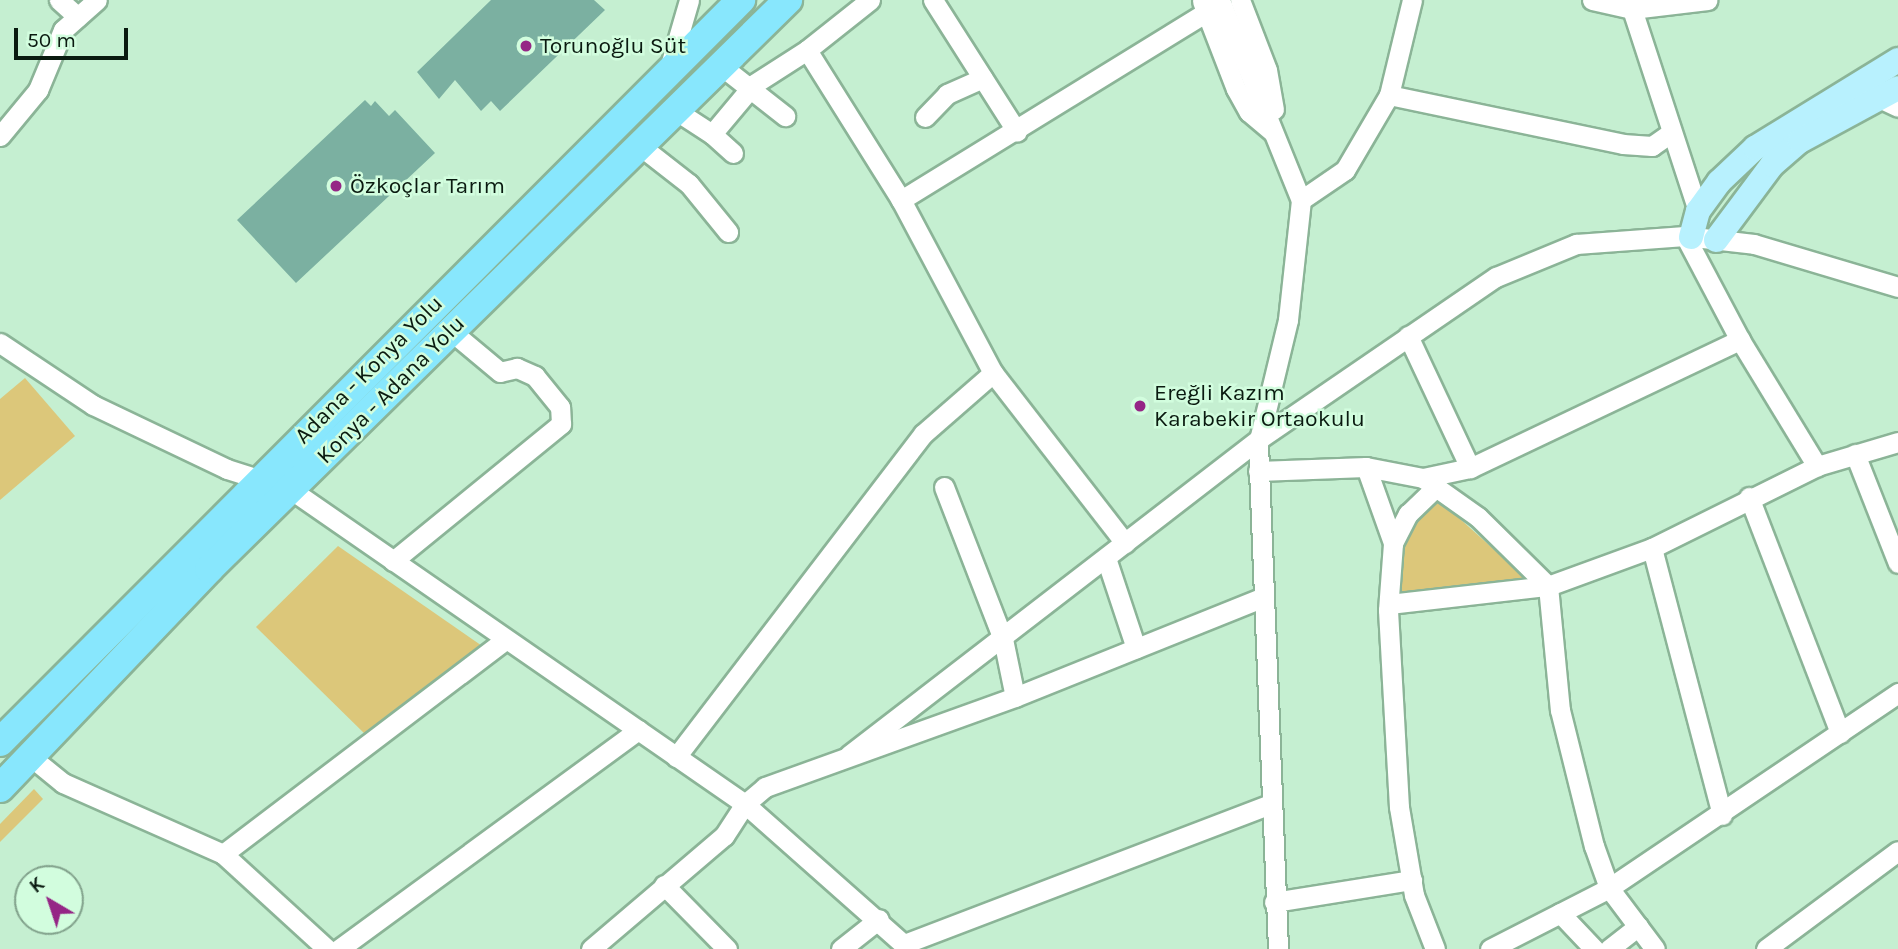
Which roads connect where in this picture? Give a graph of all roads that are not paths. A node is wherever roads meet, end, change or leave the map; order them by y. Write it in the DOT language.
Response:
graph roads {
  1 [pos="60,0"];
  2 [pos="97,0"];
  3 [pos="690,0"];
  4 [pos="741,0"];
  5 [pos="789,0"];
  6 [pos="870,0"];
  7 [pos="933,0"];
  8 [pos="1240,0"];
  9 [pos="1412,0"];
  10 [pos="1592,0"];
  11 [pos="1707,0"];
  12 [pos="1209,4"];
  13 [pos="1633,5"];
  14 [pos="78,17"];
  15 [pos="807,50"];
  16 [pos="1898,60"];
  17 [pos="720,65"];
  18 [pos="666,78"];
  19 [pos="983,78"];
  20 [pos="750,89"];
  21 [pos="1389,95"];
  22 [pos="1892,97"];
  23 [pos="675,110"];
  24 [pos="785,116"];
  25 [pos="925,117"];
  26 [pos="1017,132"];
  27 [pos="1672,132"];
  28 [pos="712,134"];
  29 [pos="1277,135"];
  30 [pos="0,136"];
  31 [pos="639,145"];
  32 [pos="733,153"];
  33 [pos="901,200"];
  34 [pos="1301,200"];
  35 [pos="1698,211"];
  36 [pos="728,232"];
  37 [pos="1688,236"];
  38 [pos="1716,240"];
  39 [pos="1898,286"];
  40 [pos="451,331"];
  41 [pos="1408,336"];
  42 [pos="1740,340"];
  43 [pos="0,343"];
  44 [pos="993,373"];
  45 [pos="1259,439"];
  46 [pos="1898,442"];
  47 [pos="1855,454"];
  48 [pos="1817,466"];
  49 [pos="1366,467"];
  50 [pos="1470,468"];
  51 [pos="1258,471"];
  52 [pos="257,481"];
  53 [pos="1430,482"];
  54 [pos="944,487"];
  55 [pos="290,489"];
  56 [pos="1749,497"];
  57 [pos="1125,542"];
  58 [pos="1393,543"];
  59 [pos="1652,548"];
  60 [pos="1106,558"];
  61 [pos="393,561"];
  62 [pos="1898,563"];
  63 [pos="1548,586"];
  64 [pos="1261,598"];
  65 [pos="1389,604"];
  66 [pos="506,639"];
  67 [pos="1003,639"];
  68 [pos="1136,648"];
  69 [pos="1898,693"];
  70 [pos="1015,697"];
  71 [pos="638,730"];
  72 [pos="1840,733"];
  73 [pos="0,742"];
  74 [pos="849,755"];
  75 [pos="31,757"];
  76 [pos="676,757"];
  77 [pos="0,788"];
  78 [pos="744,804"];
  79 [pos="1270,804"];
  80 [pos="1721,815"];
  81 [pos="1898,851"];
  82 [pos="223,854"];
  83 [pos="1412,880"];
  84 [pos="664,886"];
  85 [pos="1609,888"];
  86 [pos="1274,902"];
  87 [pos="1560,913"];
  88 [pos="879,919"];
  89 [pos="1638,926"];
  90 [pos="907,946"];
  91 [pos="327,948"];
  92 [pos="591,949"];
  93 [pos="727,949"];
  94 [pos="841,949"];
  95 [pos="1278,949"];
  96 [pos="1435,949"];
  97 [pos="1490,949"];
  98 [pos="1594,949"];
  99 [pos="1609,949"];
  100 [pos="1655,949"];
  101 [pos="1766,949"];
  1 -- 14 [label="street"];
  2 -- 14 [label="street"];
  3 -- 18 [label="street"];
  4 -- 18 [label="highway, Adana - Konya Yolu"];
  5 -- 17 [label="highway, Konya - Adana Yolu"];
  6 -- 15 [label="street"];
  7 -- 19 [label="street"];
  8 -- 29 [label="street"];
  9 -- 21 [label="street"];
  10 -- 13 [label="street"];
  11 -- 13 [label="street"];
  12 -- 26 [label="street"];
  12 -- 29 [label="street"];
  13 -- 27 [label="street"];
  14 -- 30 [label="street"];
  15 -- 20 [label="street"];
  15 -- 33 [label="street"];
  16 -- 35 [label="main road"];
  17 -- 20 [label="street"];
  17 -- 23 [label="highway, Konya - Adana Yolu"];
  18 -- 52 [label="highway, Adana - Konya Yolu"];
  19 -- 25 [label="street"];
  19 -- 26 [label="street"];
  20 -- 24 [label="street"];
  20 -- 28 [label="street"];
  21 -- 27 [label="street"];
  21 -- 34 [label="street"];
  22 -- 38 [label="main road"];
  23 -- 28 [label="street"];
  23 -- 31 [label="highway, Konya - Adana Yolu"];
  26 -- 33 [label="street"];
  27 -- 35 [label="street"];
  28 -- 32 [label="street"];
  29 -- 34 [label="street"];
  31 -- 36 [label="street"];
  31 -- 40 [label="highway, Konya - Adana Yolu"];
  33 -- 44 [label="street"];
  34 -- 45 [label="street"];
  35 -- 37 [label="main road"];
  37 -- 38 [label="street"];
  37 -- 41 [label="street"];
  37 -- 42 [label="street"];
  38 -- 39 [label="street"];
  40 -- 55 [label="highway, Konya - Adana Yolu"];
  40 -- 61 [label="street"];
  41 -- 45 [label="street"];
  41 -- 50 [label="street"];
  42 -- 48 [label="street"];
  42 -- 50 [label="street"];
  43 -- 52 [label="street"];
  44 -- 57 [label="street"];
  44 -- 76 [label="street"];
  45 -- 51 [label="street"];
  45 -- 57 [label="street"];
  46 -- 47 [label="street"];
  47 -- 48 [label="street"];
  47 -- 62 [label="street"];
  48 -- 56 [label="street"];
  49 -- 51 [label="street"];
  49 -- 53 [label="street"];
  49 -- 58 [label="street"];
  50 -- 53 [label="street"];
  51 -- 64 [label="street"];
  52 -- 55 [label="street"];
  52 -- 73 [label="highway, Adana - Konya Yolu"];
  53 -- 58 [label="street"];
  53 -- 63 [label="street"];
  54 -- 67 [label="street"];
  55 -- 61 [label="street"];
  55 -- 75 [label="highway, Konya - Adana Yolu"];
  56 -- 59 [label="street"];
  56 -- 72 [label="street"];
  57 -- 60 [label="street"];
  58 -- 65 [label="street"];
  59 -- 63 [label="street"];
  59 -- 80 [label="street"];
  60 -- 67 [label="street"];
  60 -- 68 [label="street"];
  61 -- 66 [label="street"];
  63 -- 65 [label="street"];
  63 -- 85 [label="street"];
  64 -- 68 [label="street"];
  64 -- 79 [label="street"];
  65 -- 83 [label="street"];
  66 -- 71 [label="street"];
  66 -- 82 [label="street"];
  67 -- 70 [label="street"];
  67 -- 74 [label="street"];
  68 -- 70 [label="street"];
  69 -- 72 [label="street"];
  70 -- 74 [label="street"];
  71 -- 76 [label="street"];
  71 -- 91 [label="street"];
  72 -- 80 [label="street"];
  74 -- 78 [label="street"];
  75 -- 77 [label="highway, Konya - Adana Yolu"];
  75 -- 82 [label="street"];
  76 -- 78 [label="street"];
  78 -- 84 [label="street"];
  78 -- 88 [label="street"];
  79 -- 86 [label="street"];
  79 -- 90 [label="street"];
  80 -- 85 [label="street"];
  81 -- 101 [label="street"];
  82 -- 91 [label="street"];
  83 -- 86 [label="street"];
  83 -- 96 [label="street"];
  84 -- 92 [label="street"];
  84 -- 93 [label="street"];
  85 -- 87 [label="street"];
  85 -- 89 [label="street"];
  86 -- 95 [label="street"];
  87 -- 97 [label="street"];
  87 -- 98 [label="street"];
  88 -- 90 [label="street"];
  88 -- 94 [label="street"];
  89 -- 99 [label="street"];
  89 -- 100 [label="street"];
}
